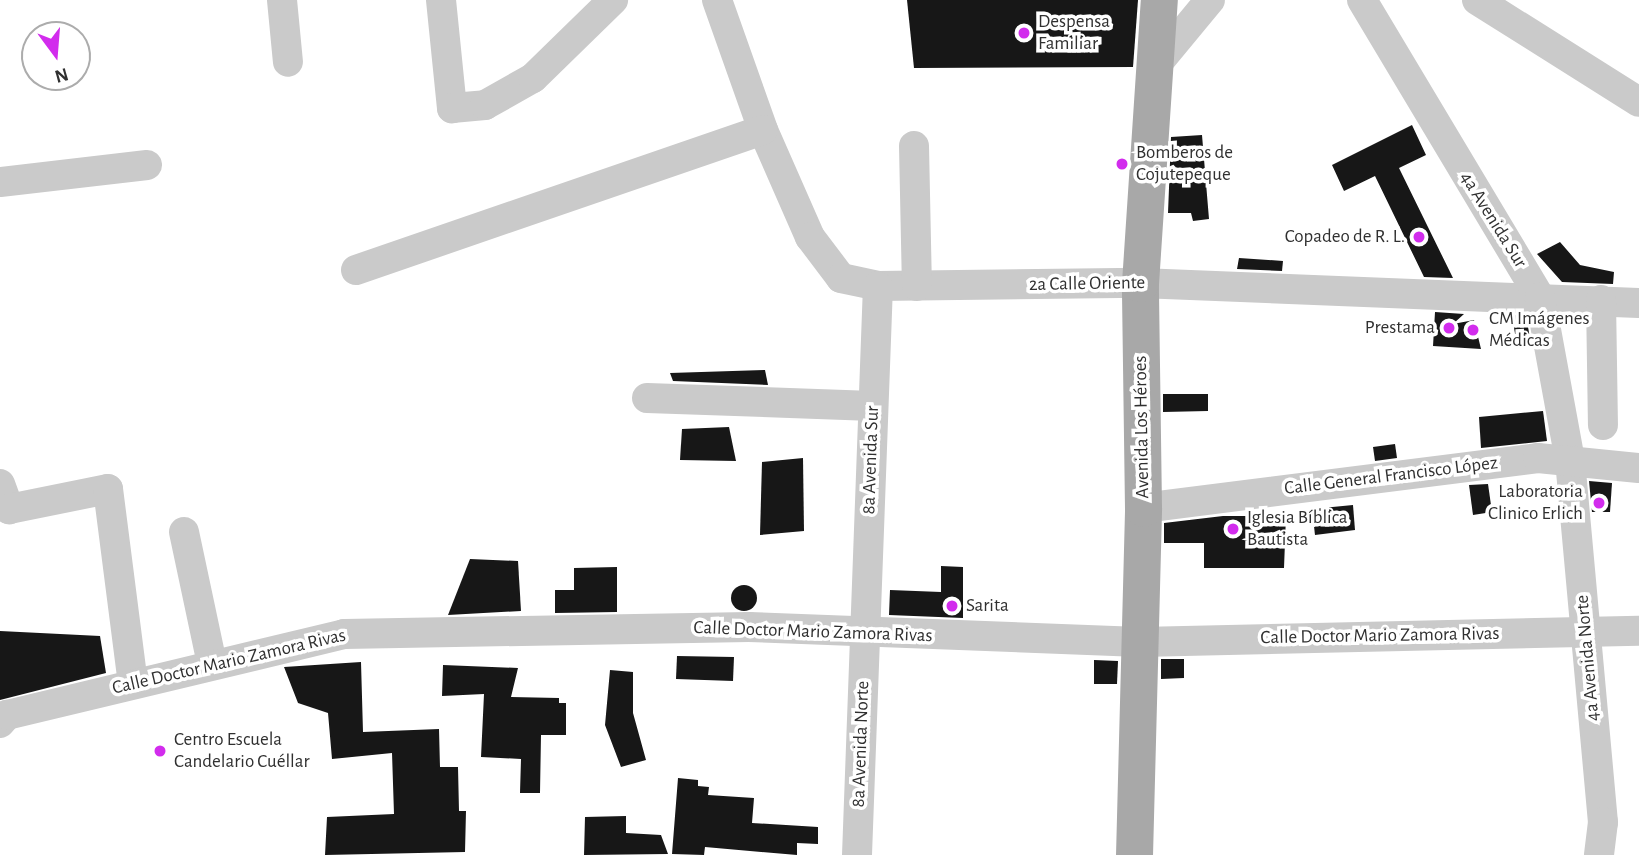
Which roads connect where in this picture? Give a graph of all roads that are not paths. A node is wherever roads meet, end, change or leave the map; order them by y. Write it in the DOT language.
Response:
graph roads {
  1 [pos="282,0"];
  2 [pos="441,0"];
  3 [pos="612,0"];
  4 [pos="718,0"];
  5 [pos="1159,0"];
  6 [pos="1210,0"];
  7 [pos="1362,0"];
  8 [pos="1476,0"];
  9 [pos="288,62"];
  10 [pos="1157,64"];
  11 [pos="1639,102"];
  12 [pos="763,130"];
  13 [pos="914,146"];
  14 [pos="147,165"];
  15 [pos="0,182"];
  16 [pos="356,270"];
  17 [pos="1140,283"];
  18 [pos="878,286"];
  19 [pos="917,286"];
  20 [pos="1540,297"];
  21 [pos="1601,300"];
  22 [pos="1639,303"];
  23 [pos="647,398"];
  24 [pos="873,407"];
  25 [pos="1603,425"];
  26 [pos="1570,460"];
  27 [pos="1639,468"];
  28 [pos="0,484"];
  29 [pos="1143,508"];
  30 [pos="184,532"];
  31 [pos="1586,631"];
  32 [pos="1639,631"];
  33 [pos="865,634"];
  34 [pos="1140,642"];
  35 [pos="212,664"];
  36 [pos="133,683"];
  37 [pos="0,723"];
  38 [pos="857,855"];
  39 [pos="1134,855"];
  40 [pos="1598,855"];
  1 -- 9 [label="street"];
  2 -- 3 [label="street"];
  4 -- 12 [label="street, 2a Calle Oriente"];
  5 -- 10 [label="main road, Avenida Los Héroes"];
  6 -- 10 [label="street"];
  7 -- 20 [label="street, 4a Avenida Sur"];
  8 -- 11 [label="street"];
  10 -- 17 [label="main road, Avenida Los Héroes"];
  12 -- 16 [label="street"];
  12 -- 18 [label="street, 2a Calle Oriente"];
  13 -- 19 [label="street"];
  14 -- 15 [label="street"];
  17 -- 19 [label="street, 2a Calle Oriente"];
  17 -- 20 [label="street, 2a Calle Oriente"];
  17 -- 29 [label="main road, Avenida Los Héroes"];
  18 -- 19 [label="street, 2a Calle Oriente"];
  18 -- 24 [label="street, 8a Avenida Sur"];
  20 -- 21 [label="street, 2a Calle Oriente"];
  20 -- 26 [label="street, 4a Avenida Sur"];
  21 -- 22 [label="street, 2a Calle Oriente"];
  21 -- 25 [label="street"];
  23 -- 24 [label="street"];
  24 -- 33 [label="street, 8a Avenida Sur"];
  26 -- 27 [label="street, Calle General Francisco López"];
  26 -- 29 [label="street, Calle General Francisco López"];
  26 -- 31 [label="street, 4a Avenida Norte"];
  28 -- 36 [label="street"];
  29 -- 34 [label="main road, Avenida Los Héroes"];
  30 -- 35 [label="street"];
  31 -- 32 [label="street, Calle Doctor Mario Zamora Rivas"];
  31 -- 34 [label="street, Calle Doctor Mario Zamora Rivas"];
  31 -- 40 [label="street, 4a Avenida Norte"];
  33 -- 34 [label="street, Calle Doctor Mario Zamora Rivas"];
  33 -- 35 [label="street, Calle Doctor Mario Zamora Rivas"];
  33 -- 38 [label="street, 8a Avenida Norte"];
  34 -- 39 [label="main road, Avenida Los Héroes"];
  35 -- 36 [label="street, Calle Doctor Mario Zamora Rivas"];
  36 -- 37 [label="street, Calle Doctor Mario Zamora Rivas"];
}
